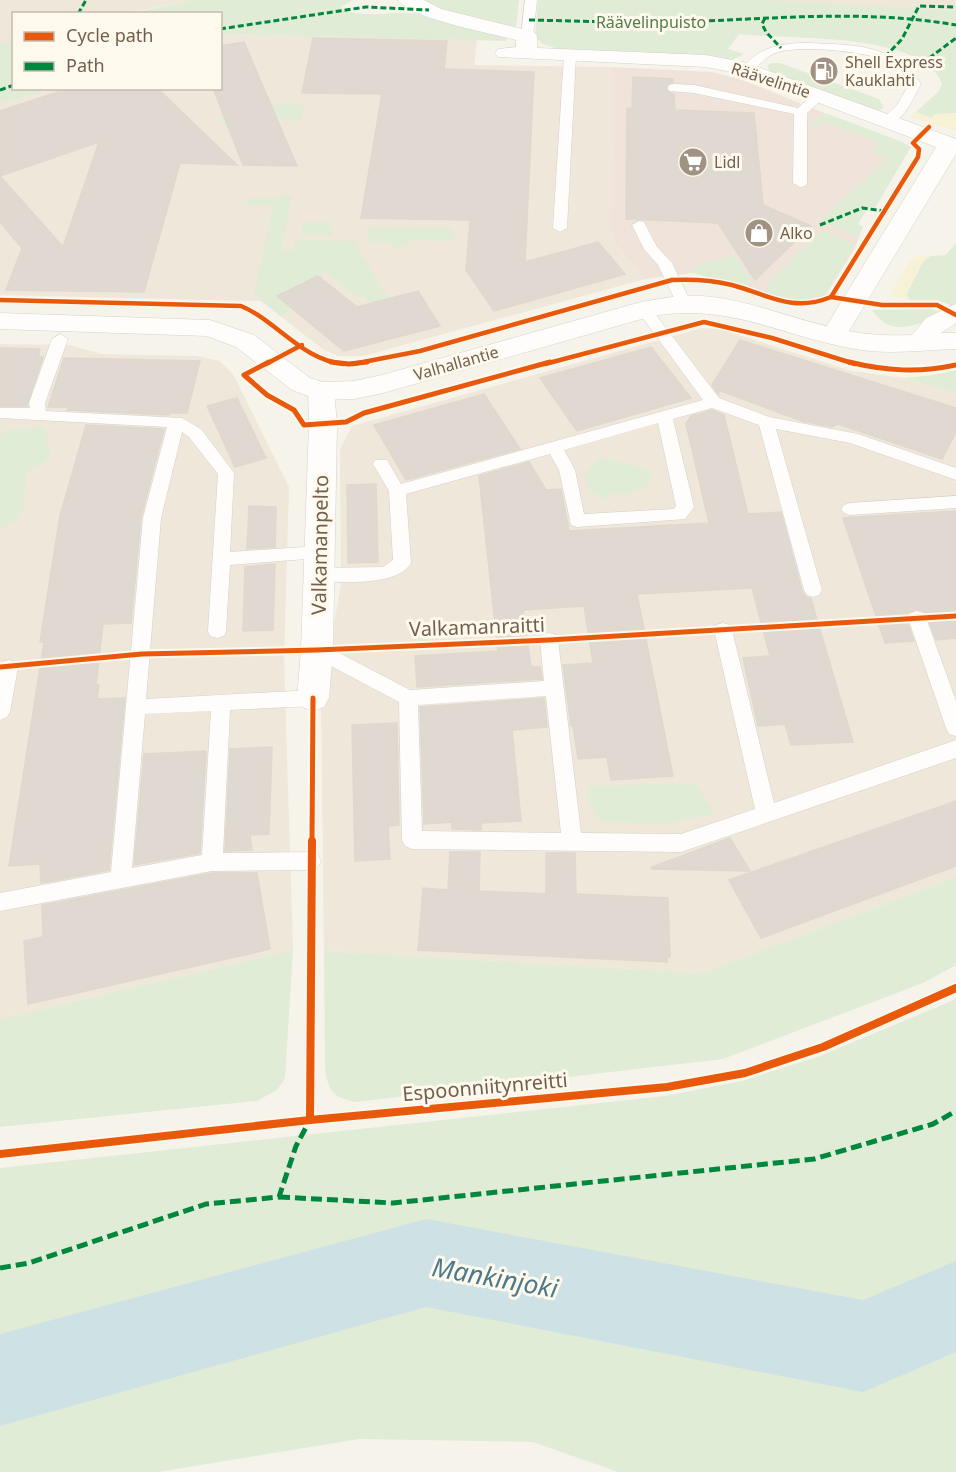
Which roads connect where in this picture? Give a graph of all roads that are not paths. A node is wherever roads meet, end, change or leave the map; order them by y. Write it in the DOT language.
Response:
graph roads {
  1 [pos="408,0"];
  2 [pos="531,0"];
  3 [pos="519,48"];
  4 [pos="570,56"];
  5 [pos="747,69"];
  6 [pos="674,88"];
  7 [pos="818,96"];
  8 [pos="801,112"];
  9 [pos="886,122"];
  10 [pos="952,146"];
  11 [pos="800,183"];
  12 [pos="639,225"];
  13 [pos="560,228"];
  14 [pos="683,303"];
  15 [pos="645,310"];
  16 [pos="956,312"];
  17 [pos="0,321"];
  18 [pos="834,336"];
  19 [pos="60,339"];
  20 [pos="921,341"];
  21 [pos="956,341"];
  22 [pos="321,391"];
  23 [pos="713,402"];
  24 [pos="0,413"];
  25 [pos="39,414"];
  26 [pos="664,416"];
  27 [pos="176,422"];
  28 [pos="766,422"];
  29 [pos="554,447"];
  30 [pos="381,464"];
  31 [pos="956,474"];
  32 [pos="397,492"];
  33 [pos="956,502"];
  34 [pos="850,509"];
  35 [pos="221,559"];
  36 [pos="319,564"];
  37 [pos="813,590"];
  38 [pos="916,618"];
  39 [pos="723,630"];
  40 [pos="217,631"];
  41 [pos="549,640"];
  42 [pos="317,650"];
  43 [pos="9,667"];
  44 [pos="554,688"];
  45 [pos="313,698"];
  46 [pos="408,698"];
  47 [pos="221,703"];
  48 [pos="137,707"];
  49 [pos="0,712"];
  50 [pos="956,728"];
  51 [pos="956,748"];
  52 [pos="766,814"];
  53 [pos="572,843"];
  54 [pos="311,861"];
  55 [pos="212,862"];
  56 [pos="121,878"];
  57 [pos="0,902"];
  1 -- 3 [label="street, Räävelintie"];
  2 -- 3 [label="lane"];
  3 -- 4 [label="street, Räävelintie"];
  4 -- 5 [label="street, Räävelintie"];
  4 -- 13 [label="lane"];
  5 -- 7 [label="street, Räävelintie"];
  5 -- 9 [label="lane"];
  6 -- 8 [label="lane"];
  7 -- 8 [label="lane"];
  7 -- 9 [label="street, Räävelintie"];
  8 -- 11 [label="lane"];
  9 -- 10 [label="street, Räävelintie"];
  10 -- 18 [label="street"];
  12 -- 14 [label="lane"];
  14 -- 15 [label="street, Valhallantie"];
  14 -- 18 [label="street, Valhallantie"];
  15 -- 22 [label="street, Valhallantie"];
  15 -- 23 [label="lane"];
  16 -- 20 [label="street"];
  17 -- 22 [label="street, Valhallantie"];
  18 -- 20 [label="street, Valhallantie"];
  19 -- 25 [label="lane"];
  20 -- 21 [label="street, Valhallantie"];
  22 -- 36 [label="street, Valkamanpelto"];
  23 -- 26 [label="lane"];
  23 -- 28 [label="lane"];
  24 -- 25 [label="lane"];
  25 -- 27 [label="lane"];
  26 -- 29 [label="lane"];
  26 -- 29 [label="lane"];
  27 -- 35 [label="lane"];
  27 -- 48 [label="lane"];
  28 -- 31 [label="lane"];
  28 -- 37 [label="lane"];
  29 -- 32 [label="lane"];
  30 -- 32 [label="lane"];
  32 -- 36 [label="lane"];
  33 -- 34 [label="lane"];
  35 -- 36 [label="lane"];
  35 -- 40 [label="lane"];
  36 -- 42 [label="street, Valkamanpelto"];
  38 -- 50 [label="lane"];
  39 -- 52 [label="lane"];
  41 -- 44 [label="lane"];
  42 -- 45 [label="street, Valkamanpelto"];
  42 -- 46 [label="lane"];
  43 -- 49 [label="lane"];
  44 -- 46 [label="lane"];
  44 -- 53 [label="lane"];
  45 -- 47 [label="lane"];
  46 -- 53 [label="lane"];
  47 -- 48 [label="lane"];
  47 -- 55 [label="lane"];
  48 -- 56 [label="lane"];
  51 -- 52 [label="lane"];
  52 -- 53 [label="lane"];
  54 -- 55 [label="lane"];
  55 -- 56 [label="lane"];
  56 -- 57 [label="lane"];
}
